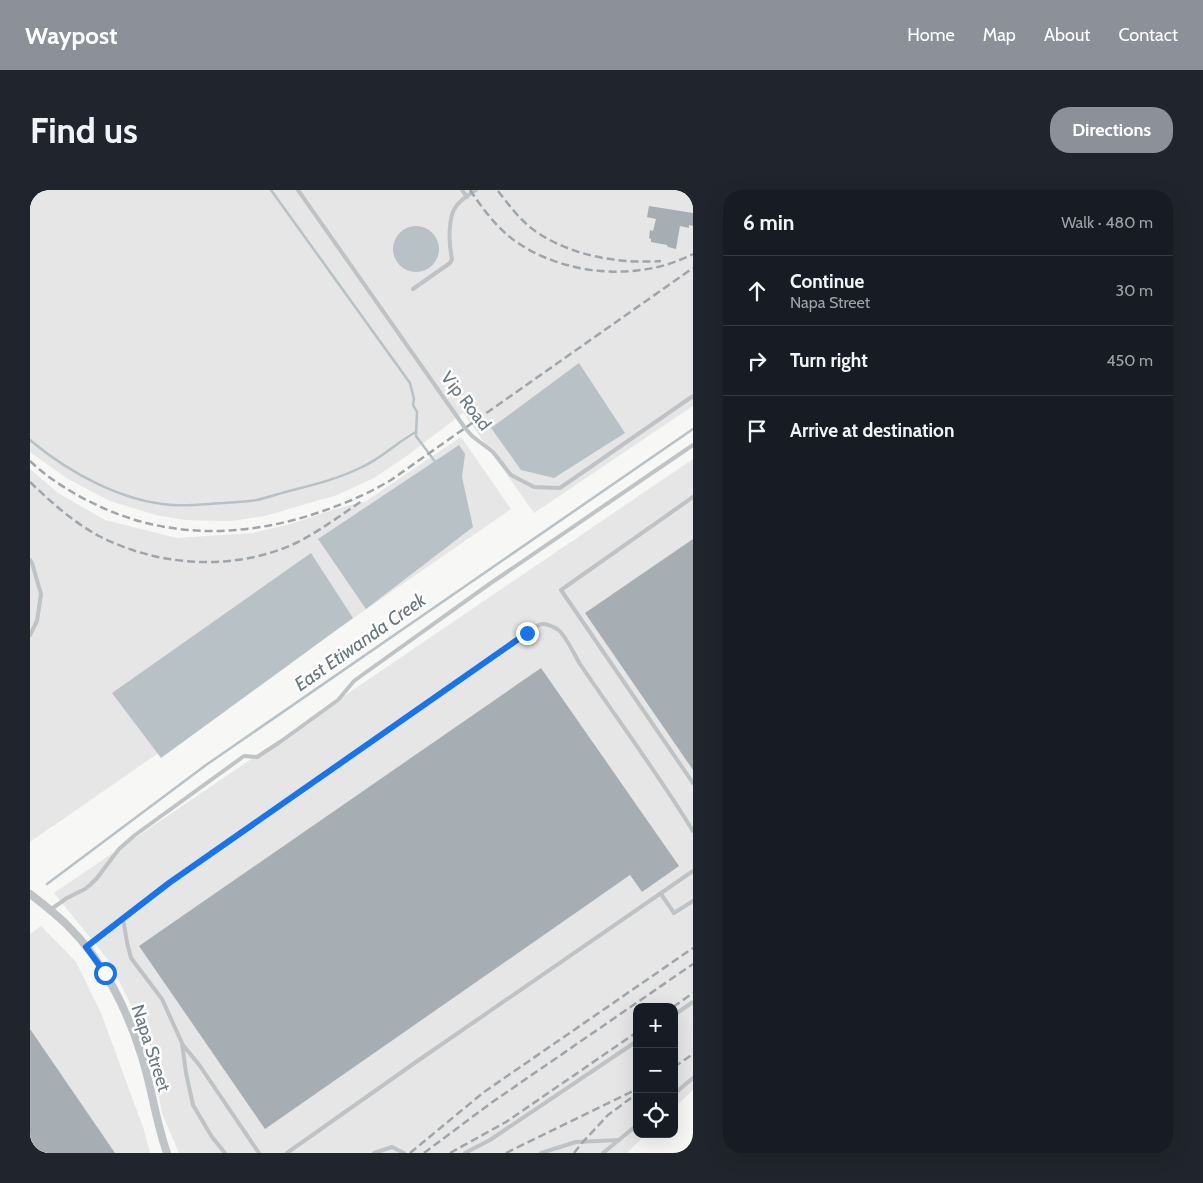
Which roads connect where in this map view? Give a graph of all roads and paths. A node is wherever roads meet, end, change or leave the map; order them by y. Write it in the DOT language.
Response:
graph roads {
  1 [pos="298,190"];
  2 [pos="462,190"];
  3 [pos="476,190"];
  4 [pos="467,197"];
  5 [pos="413,289"];
  6 [pos="693,396"];
  7 [pos="693,445"];
  8 [pos="693,498"];
  9 [pos="30,560"];
  10 [pos="30,634"];
  11 [pos="693,783"];
  12 [pos="693,832"];
  13 [pos="693,871"];
  14 [pos="30,894"];
  15 [pos="661,894"];
  16 [pos="693,901"];
  17 [pos="48,908"];
  18 [pos="122,919"];
  19 [pos="86,947"];
  20 [pos="693,1002"];
  21 [pos="678,1012"];
  22 [pos="182,1043"];
  23 [pos="633,1044"];
  24 [pos="693,1078"];
  25 [pos="675,1093"];
  26 [pos="633,1128"];
  27 [pos="619,1140"];
  28 [pos="168,1153"];
  29 [pos="225,1153"];
  30 [pos="259,1153"];
  31 [pos="287,1153"];
  32 [pos="374,1153"];
  33 [pos="403,1153"];
  34 [pos="465,1153"];
  35 [pos="541,1153"];
  36 [pos="603,1153"];
  1 -- 6 [label="lane, Vip Road"];
  2 -- 4 [label="lane"];
  3 -- 4 [label="lane"];
  4 -- 5 [label="lane"];
  7 -- 17 [label="lane"];
  8 -- 11 [label="lane"];
  9 -- 10 [label="lane"];
  12 -- 18 [label="lane"];
  13 -- 15 [label="lane"];
  14 -- 17 [label="street, Napa Street"];
  15 -- 16 [label="lane"];
  15 -- 31 [label="lane"];
  17 -- 19 [label="street, Napa Street"];
  18 -- 19 [label="lane"];
  18 -- 22 [label="lane"];
  19 -- 28 [label="street, Napa Street"];
  20 -- 21 [label="lane"];
  22 -- 29 [label="lane"];
  22 -- 30 [label="lane"];
  23 -- 34 [label="lane"];
  24 -- 25 [label="lane"];
  26 -- 27 [label="lane"];
  27 -- 35 [label="lane"];
  27 -- 36 [label="lane"];
  32 -- 33 [label="lane"];
}
